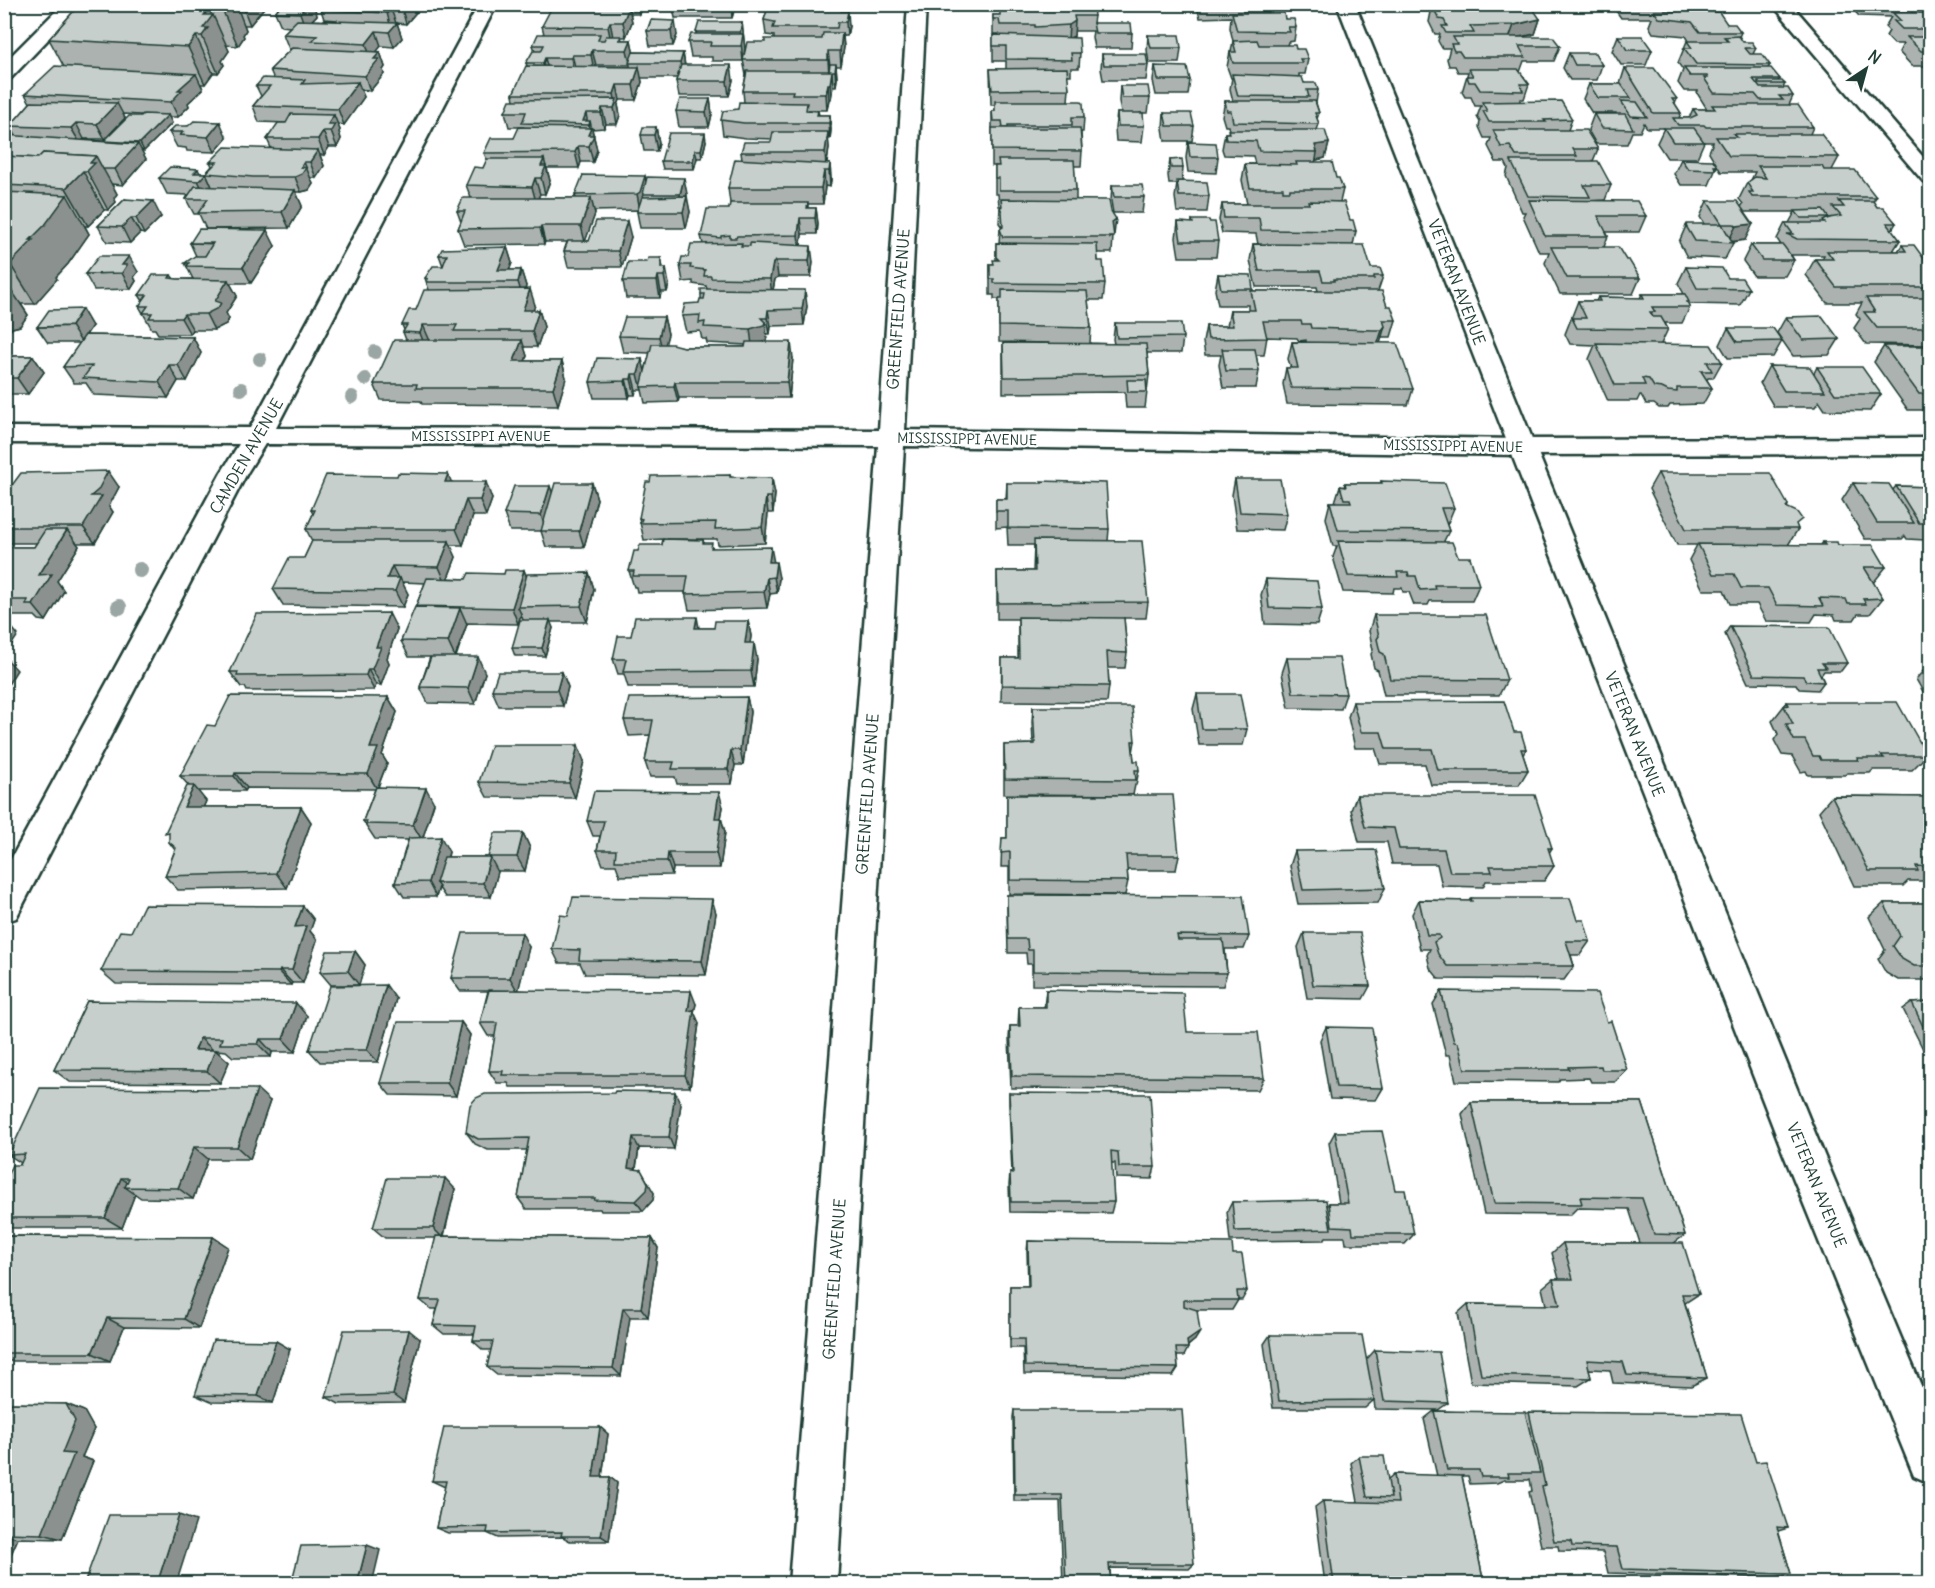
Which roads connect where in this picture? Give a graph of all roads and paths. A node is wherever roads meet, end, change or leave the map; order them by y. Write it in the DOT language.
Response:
graph roads {
  1 [pos="73,4"];
  2 [pos="488,4"];
  3 [pos="917,4"];
  4 [pos="1346,4"];
  5 [pos="1781,4"];
  6 [pos="4,74"];
  7 [pos="1930,177"];
  8 [pos="4,435"];
  9 [pos="259,435"];
  10 [pos="891,438"];
  11 [pos="1930,446"];
  12 [pos="1521,447"];
  13 [pos="4,908"];
  14 [pos="1930,1460"];
  15 [pos="813,1584"];
  1 -- 6 [label="street"];
  2 -- 9 [label="street, CAMDEN AVENUE"];
  3 -- 10 [label="street, GREENFIELD AVENUE"];
  4 -- 12 [label="street, VETERAN AVENUE"];
  5 -- 7 [label="street"];
  8 -- 9 [label="street, MISSISSIPPI AVENUE"];
  9 -- 10 [label="street, MISSISSIPPI AVENUE"];
  9 -- 13 [label="street, CAMDEN AVENUE"];
  10 -- 12 [label="street, MISSISSIPPI AVENUE"];
  10 -- 15 [label="street, GREENFIELD AVENUE"];
  11 -- 12 [label="street, MISSISSIPPI AVENUE"];
  12 -- 14 [label="street, VETERAN AVENUE"];
}
